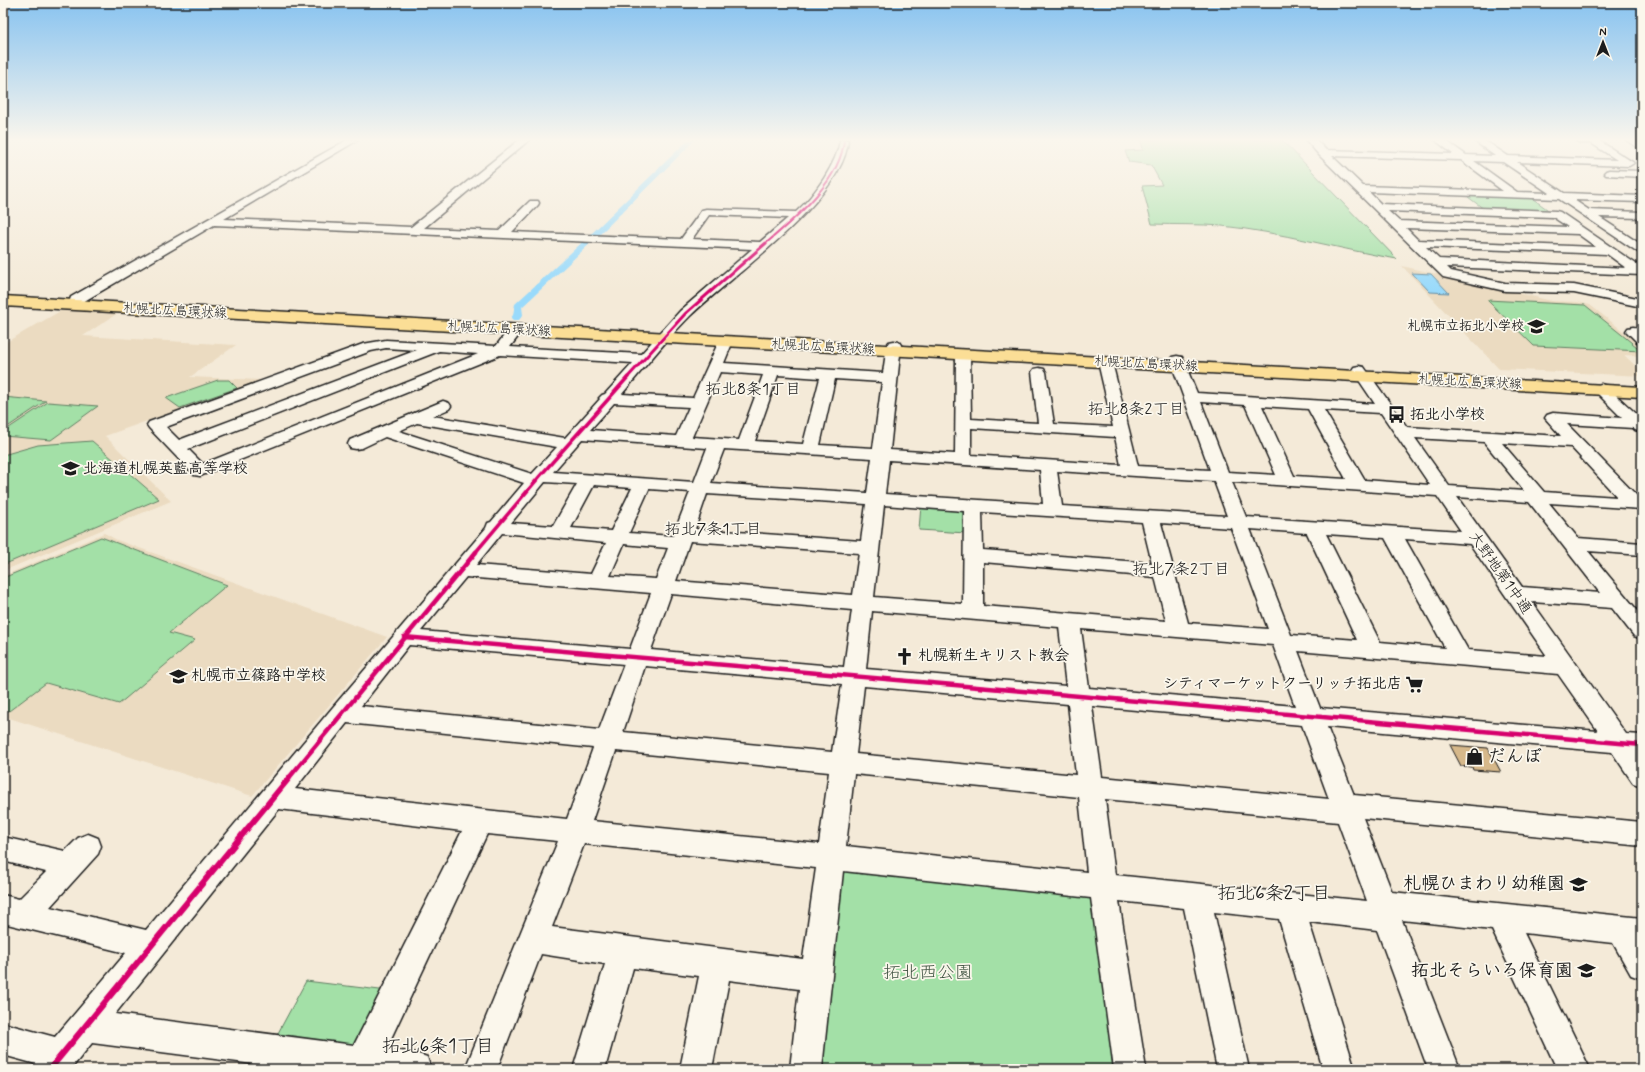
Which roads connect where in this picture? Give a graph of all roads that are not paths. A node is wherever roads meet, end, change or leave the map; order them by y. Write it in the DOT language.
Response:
graph roads {
  1 [pos="267,190"];
  2 [pos="463,190"];
  3 [pos="819,190"];
  4 [pos="1360,190"];
  5 [pos="1391,190"];
  6 [pos="1508,190"];
  7 [pos="1552,190"];
  8 [pos="1514,194"];
  9 [pos="1561,196"];
  10 [pos="1642,199"];
  11 [pos="534,204"];
  12 [pos="1378,207"];
  13 [pos="1586,213"];
  14 [pos="798,215"];
  15 [pos="1642,215"];
  16 [pos="212,222"];
  17 [pos="1395,224"];
  18 [pos="413,231"];
  19 [pos="1580,231"];
  20 [pos="1614,231"];
  21 [pos="1635,232"];
  22 [pos="502,235"];
  23 [pos="684,243"];
  24 [pos="1415,243"];
  25 [pos="763,246"];
  26 [pos="1608,250"];
  27 [pos="1642,250"];
  28 [pos="1435,263"];
  29 [pos="1551,268"];
  30 [pos="1595,270"];
  31 [pos="1641,272"];
  32 [pos="1574,289"];
  33 [pos="1642,290"];
  34 [pos="3,296"];
  35 [pos="76,300"];
  36 [pos="3,301"];
  37 [pos="1642,303"];
  38 [pos="516,330"];
  39 [pos="1642,332"];
  40 [pos="665,335"];
  41 [pos="1642,339"];
  42 [pos="726,341"];
  43 [pos="439,347"];
  44 [pos="894,348"];
  45 [pos="500,350"];
  46 [pos="963,354"];
  47 [pos="644,359"];
  48 [pos="1105,362"];
  49 [pos="1178,363"];
  50 [pos="714,367"];
  51 [pos="772,371"];
  52 [pos="1039,372"];
  53 [pos="296,373"];
  54 [pos="1361,373"];
  55 [pos="829,374"];
  56 [pos="890,378"];
  57 [pos="1642,386"];
  58 [pos="1601,389"];
  59 [pos="1642,392"];
  60 [pos="320,393"];
  61 [pos="1190,397"];
  62 [pos="607,398"];
  63 [pos="1252,400"];
  64 [pos="698,404"];
  65 [pos="1313,404"];
  66 [pos="443,406"];
  67 [pos="1385,409"];
  68 [pos="345,413"];
  69 [pos="416,418"];
  70 [pos="963,423"];
  71 [pos="1640,425"];
  72 [pos="1046,428"];
  73 [pos="385,432"];
  74 [pos="1402,432"];
  75 [pos="1122,433"];
  76 [pos="1489,437"];
  77 [pos="572,439"];
  78 [pos="682,441"];
  79 [pos="1576,442"];
  80 [pos="356,444"];
  81 [pos="717,444"];
  82 [pos="745,445"];
  83 [pos="177,447"];
  84 [pos="810,450"];
  85 [pos="881,454"];
  86 [pos="963,460"];
  87 [pos="1048,465"];
  88 [pos="1131,470"];
  89 [pos="1220,476"];
  90 [pos="537,478"];
  91 [pos="589,479"];
  92 [pos="1288,481"];
  93 [pos="643,483"];
  94 [pos="1359,486"];
  95 [pos="701,488"];
  96 [pos="1443,491"];
  97 [pos="1536,497"];
  98 [pos="875,499"];
  99 [pos="1638,504"];
  100 [pos="973,505"];
  101 [pos="1053,510"];
  102 [pos="1150,517"];
  103 [pos="1238,523"];
  104 [pos="495,527"];
  105 [pos="1314,528"];
  106 [pos="559,533"];
  107 [pos="1392,533"];
  108 [pos="617,538"];
  109 [pos="1476,538"];
  110 [pos="682,539"];
  111 [pos="1571,544"];
  112 [pos="869,548"];
  113 [pos="1642,549"];
  114 [pos="973,555"];
  115 [pos="460,570"];
  116 [pos="1164,571"];
  117 [pos="597,582"];
  118 [pos="663,588"];
  119 [pos="1514,594"];
  120 [pos="1618,601"];
  121 [pos="862,603"];
  122 [pos="973,613"];
  123 [pos="1069,622"];
  124 [pos="1179,630"];
  125 [pos="1642,631"];
  126 [pos="404,637"];
  127 [pos="1283,640"];
  128 [pos="1372,649"];
  129 [pos="1461,656"];
  130 [pos="637,658"];
  131 [pos="1564,666"];
  132 [pos="854,676"];
  133 [pos="1079,696"];
  134 [pos="341,713"];
  135 [pos="1312,716"];
  136 [pos="608,741"];
  137 [pos="1619,743"];
  138 [pos="1642,745"];
  139 [pos="842,763"];
  140 [pos="1642,776"];
  141 [pos="1091,787"];
  142 [pos="272,797"];
  143 [pos="1347,809"];
  144 [pos="480,822"];
  145 [pos="575,832"];
  146 [pos="1642,834"];
  147 [pos="3,849"];
  148 [pos="830,857"];
  149 [pos="1103,886"];
  150 [pos="1196,896"];
  151 [pos="1290,906"];
  152 [pos="1385,911"];
  153 [pos="14,912"];
  154 [pos="1501,917"];
  155 [pos="1632,931"];
  156 [pos="533,939"];
  157 [pos="150,945"];
  158 [pos="623,952"];
  159 [pos="717,964"];
  160 [pos="1642,964"];
  161 [pos="816,976"];
  162 [pos="84,1026"];
  163 [pos="3,1039"];
  164 [pos="55,1062"];
  165 [pos="363,1062"];
  166 [pos="415,1069"];
  167 [pos="481,1069"];
  168 [pos="589,1069"];
  169 [pos="696,1069"];
  170 [pos="806,1069"];
  171 [pos="1130,1069"];
  172 [pos="1233,1069"];
  173 [pos="1339,1069"];
  174 [pos="1444,1069"];
  175 [pos="1574,1069"];
  1 -- 16 [label="street"];
  2 -- 18 [label="street"];
  3 -- 14 [label="street"];
  4 -- 12 [label="street"];
  5 -- 8 [label="street"];
  6 -- 8 [label="street"];
  7 -- 9 [label="street"];
  8 -- 9 [label="street"];
  9 -- 10 [label="street"];
  9 -- 13 [label="street"];
  11 -- 22 [label="street"];
  12 -- 17 [label="street"];
  12 -- 19 [label="street"];
  13 -- 15 [label="street"];
  13 -- 20 [label="street"];
  14 -- 23 [label="street"];
  14 -- 25 [label="street"];
  16 -- 18 [label="street"];
  16 -- 35 [label="street"];
  17 -- 19 [label="street"];
  17 -- 24 [label="street"];
  18 -- 22 [label="street"];
  19 -- 26 [label="street"];
  20 -- 21 [label="street"];
  20 -- 27 [label="street"];
  22 -- 23 [label="street"];
  23 -- 25 [label="street"];
  24 -- 26 [label="street"];
  24 -- 28 [label="street"];
  25 -- 40 [label="street"];
  26 -- 31 [label="street"];
  28 -- 29 [label="street"];
  28 -- 32 [label="street"];
  29 -- 30 [label="street"];
  29 -- 32 [label="street"];
  30 -- 31 [label="street"];
  30 -- 33 [label="street"];
  32 -- 37 [label="street"];
  34 -- 35 [label="main road, 札幌北広島環状線"];
  35 -- 40 [label="main road, 札幌北広島環状線"];
  36 -- 38 [label="main road, 札幌北広島環状線"];
  38 -- 40 [label="main road, 札幌北広島環状線"];
  38 -- 45 [label="street"];
  39 -- 41 [label="street"];
  40 -- 42 [label="main road, 札幌北広島環状線"];
  40 -- 44 [label="main road, 札幌北広島環状線"];
  40 -- 47 [label="street"];
  42 -- 44 [label="main road, 札幌北広島環状線"];
  42 -- 50 [label="street"];
  43 -- 45 [label="street"];
  43 -- 53 [label="street"];
  43 -- 60 [label="street"];
  44 -- 46 [label="main road, 札幌北広島環状線"];
  44 -- 49 [label="main road, 札幌北広島環状線"];
  44 -- 56 [label="street"];
  45 -- 47 [label="street"];
  45 -- 68 [label="street"];
  46 -- 48 [label="main road, 札幌北広島環状線"];
  46 -- 70 [label="street"];
  47 -- 62 [label="street"];
  48 -- 49 [label="main road, 札幌北広島環状線"];
  48 -- 75 [label="street"];
  49 -- 54 [label="main road, 札幌北広島環状線"];
  49 -- 61 [label="street"];
  50 -- 51 [label="street"];
  50 -- 64 [label="street"];
  51 -- 55 [label="street"];
  51 -- 82 [label="street"];
  52 -- 72 [label="street"];
  53 -- 60 [label="street"];
  53 -- 83 [label="street"];
  54 -- 57 [label="main road, 札幌北広島環状線"];
  54 -- 58 [label="main road, 札幌北広島環状線"];
  54 -- 67 [label="street, 大野地第1中通"];
  55 -- 56 [label="street"];
  55 -- 84 [label="street"];
  56 -- 85 [label="street"];
  58 -- 59 [label="main road, 札幌北広島環状線"];
  58 -- 71 [label="street"];
  60 -- 68 [label="street"];
  60 -- 83 [label="street"];
  61 -- 63 [label="street"];
  61 -- 89 [label="street"];
  62 -- 64 [label="street"];
  62 -- 77 [label="street"];
  63 -- 65 [label="street"];
  63 -- 92 [label="street"];
  64 -- 78 [label="street"];
  65 -- 67 [label="street"];
  65 -- 94 [label="street"];
  66 -- 69 [label="street"];
  67 -- 74 [label="street, 大野地第1中通"];
  68 -- 83 [label="street"];
  69 -- 73 [label="street"];
  69 -- 77 [label="street"];
  70 -- 72 [label="street"];
  70 -- 86 [label="street"];
  71 -- 79 [label="street"];
  72 -- 75 [label="street"];
  73 -- 80 [label="street"];
  73 -- 90 [label="street"];
  74 -- 76 [label="street"];
  74 -- 96 [label="street, 大野地第1中通"];
  75 -- 88 [label="street"];
  76 -- 79 [label="street"];
  76 -- 97 [label="street"];
  77 -- 78 [label="street"];
  77 -- 90 [label="street"];
  78 -- 81 [label="street"];
  79 -- 99 [label="street"];
  81 -- 82 [label="street"];
  81 -- 95 [label="street"];
  82 -- 84 [label="street"];
  84 -- 85 [label="street"];
  85 -- 86 [label="street"];
  85 -- 98 [label="street"];
  86 -- 87 [label="street"];
  87 -- 88 [label="street"];
  87 -- 101 [label="street"];
  88 -- 89 [label="street"];
  89 -- 92 [label="street"];
  89 -- 103 [label="street"];
  90 -- 91 [label="street"];
  90 -- 104 [label="street"];
  91 -- 93 [label="street"];
  91 -- 106 [label="street"];
  92 -- 94 [label="street"];
  93 -- 95 [label="street"];
  93 -- 108 [label="street"];
  94 -- 96 [label="street"];
  95 -- 98 [label="street"];
  95 -- 110 [label="street"];
  96 -- 97 [label="street"];
  96 -- 109 [label="street, 大野地第1中通"];
  97 -- 99 [label="street"];
  97 -- 111 [label="street"];
  98 -- 100 [label="street"];
  98 -- 112 [label="street"];
  100 -- 101 [label="street"];
  100 -- 114 [label="street"];
  101 -- 102 [label="street"];
  102 -- 103 [label="street"];
  102 -- 116 [label="street"];
  103 -- 105 [label="street"];
  103 -- 127 [label="street"];
  104 -- 106 [label="street"];
  104 -- 115 [label="street"];
  105 -- 107 [label="street"];
  105 -- 128 [label="street"];
  106 -- 108 [label="street"];
  107 -- 109 [label="street"];
  107 -- 129 [label="street"];
  108 -- 110 [label="street"];
  108 -- 117 [label="street"];
  109 -- 119 [label="street, 大野地第1中通"];
  110 -- 112 [label="street"];
  110 -- 118 [label="street"];
  111 -- 113 [label="street"];
  111 -- 120 [label="street"];
  112 -- 121 [label="street"];
  114 -- 116 [label="street"];
  114 -- 122 [label="street"];
  115 -- 117 [label="street"];
  115 -- 126 [label="street"];
  116 -- 124 [label="street"];
  117 -- 118 [label="street"];
  118 -- 121 [label="street"];
  118 -- 130 [label="street"];
  119 -- 120 [label="street"];
  119 -- 131 [label="street, 大野地第1中通"];
  120 -- 125 [label="street"];
  121 -- 122 [label="street"];
  121 -- 132 [label="street"];
  122 -- 123 [label="street"];
  123 -- 124 [label="street"];
  123 -- 133 [label="street"];
  124 -- 127 [label="street"];
  126 -- 130 [label="street"];
  126 -- 134 [label="street"];
  127 -- 128 [label="street"];
  127 -- 135 [label="street"];
  128 -- 129 [label="street"];
  129 -- 131 [label="street"];
  130 -- 132 [label="street"];
  130 -- 136 [label="street"];
  131 -- 137 [label="street, 大野地第1中通"];
  132 -- 133 [label="street"];
  132 -- 139 [label="street"];
  133 -- 135 [label="street"];
  133 -- 141 [label="street"];
  134 -- 136 [label="street"];
  134 -- 142 [label="street"];
  135 -- 137 [label="street"];
  135 -- 143 [label="street"];
  136 -- 139 [label="street"];
  136 -- 145 [label="street"];
  137 -- 138 [label="street"];
  137 -- 140 [label="street, 大野地第1中通"];
  139 -- 141 [label="street"];
  139 -- 148 [label="street"];
  141 -- 143 [label="street"];
  141 -- 149 [label="street"];
  142 -- 144 [label="street"];
  142 -- 157 [label="street"];
  143 -- 146 [label="street"];
  143 -- 152 [label="street"];
  144 -- 145 [label="street"];
  144 -- 165 [label="street"];
  145 -- 148 [label="street"];
  145 -- 156 [label="street"];
  147 -- 153 [label="street"];
  148 -- 149 [label="street"];
  148 -- 161 [label="street"];
  149 -- 150 [label="street"];
  149 -- 171 [label="street"];
  150 -- 151 [label="street"];
  150 -- 172 [label="street"];
  151 -- 152 [label="street"];
  151 -- 173 [label="street"];
  152 -- 154 [label="street"];
  152 -- 174 [label="street"];
  153 -- 157 [label="street"];
  154 -- 155 [label="street"];
  154 -- 175 [label="street"];
  155 -- 160 [label="street"];
  156 -- 158 [label="street"];
  156 -- 167 [label="street"];
  157 -- 162 [label="street"];
  158 -- 159 [label="street"];
  158 -- 168 [label="street"];
  159 -- 161 [label="street"];
  159 -- 169 [label="street"];
  161 -- 170 [label="street"];
  162 -- 164 [label="street"];
  162 -- 165 [label="street"];
  163 -- 164 [label="street"];
  165 -- 166 [label="street"];
}
